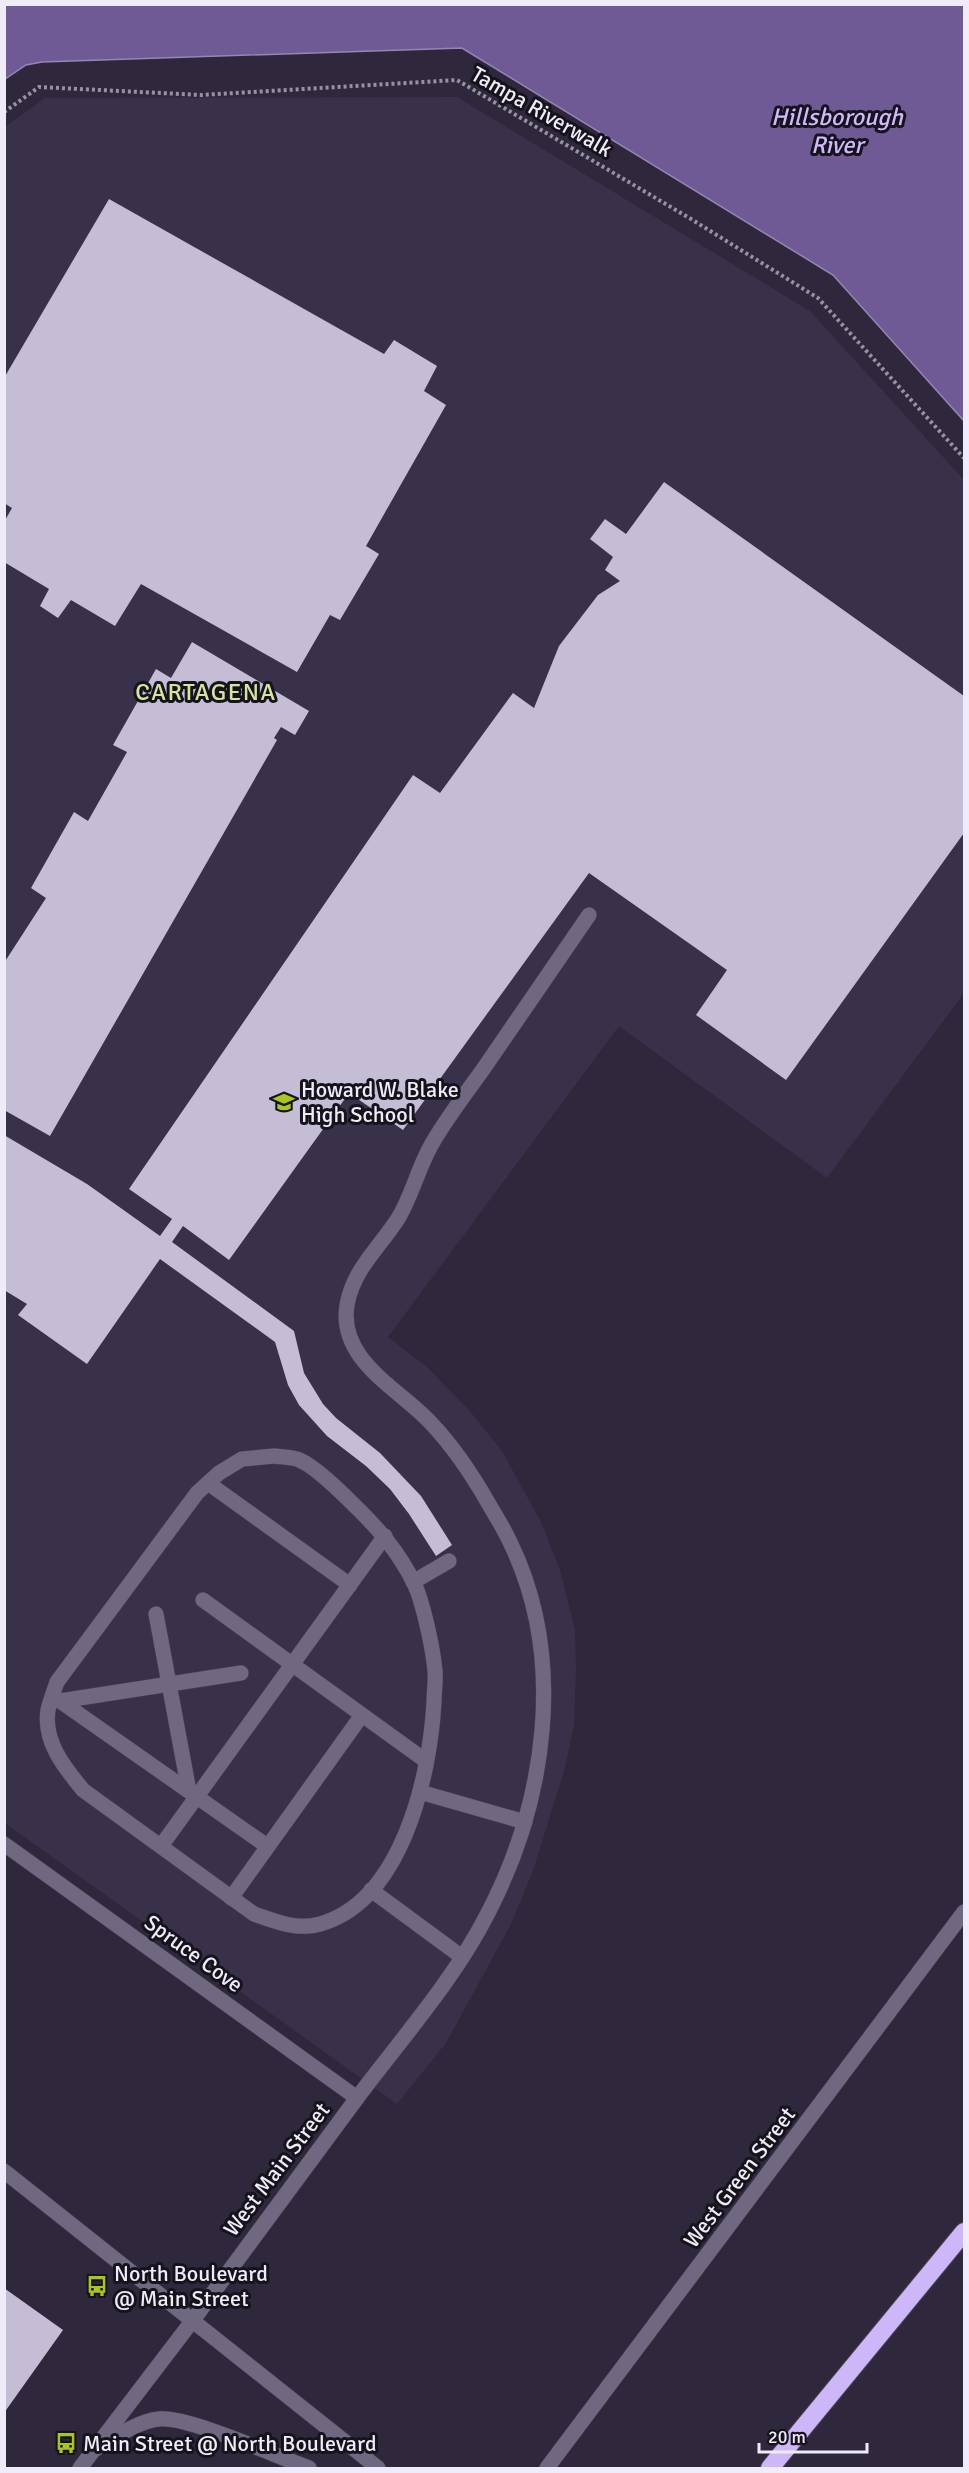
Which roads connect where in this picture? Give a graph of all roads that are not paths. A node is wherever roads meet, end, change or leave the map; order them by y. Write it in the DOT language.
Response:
graph roads {
  1 [pos="589,915"];
  2 [pos="208,1483"];
  3 [pos="386,1536"];
  4 [pos="449,1561"];
  5 [pos="413,1582"];
  6 [pos="350,1585"];
  7 [pos="203,1600"];
  8 [pos="156,1614"];
  9 [pos="292,1664"];
  10 [pos="241,1673"];
  11 [pos="169,1685"];
  12 [pos="57,1699"];
  13 [pos="362,1714"];
  14 [pos="426,1761"];
  15 [pos="420,1792"];
  16 [pos="193,1794"];
  17 [pos="525,1822"];
  18 [pos="4,1844"];
  19 [pos="161,1846"];
  20 [pos="267,1846"];
  21 [pos="371,1890"];
  22 [pos="231,1898"];
  23 [pos="964,1912"];
  24 [pos="462,1957"];
  25 [pos="357,2098"];
  26 [pos="4,2171"];
  27 [pos="964,2232"];
  28 [pos="193,2320"];
  29 [pos="93,2451"];
  30 [pos="80,2469"];
  31 [pos="309,2469"];
  32 [pos="378,2469"];
  33 [pos="547,2469"];
  34 [pos="770,2469"];
  1 -- 17 [label="street, West Main Street"];
  2 -- 3 [label="street"];
  2 -- 6 [label="street"];
  2 -- 12 [label="street"];
  3 -- 5 [label="street"];
  3 -- 6 [label="street"];
  4 -- 5 [label="street"];
  5 -- 14 [label="street"];
  6 -- 9 [label="street"];
  7 -- 9 [label="street"];
  8 -- 11 [label="street"];
  9 -- 13 [label="street"];
  9 -- 16 [label="street"];
  10 -- 11 [label="street"];
  11 -- 12 [label="street"];
  11 -- 16 [label="street"];
  12 -- 16 [label="street"];
  12 -- 19 [label="street"];
  13 -- 14 [label="street"];
  13 -- 20 [label="street"];
  14 -- 15 [label="street"];
  15 -- 17 [label="street"];
  15 -- 21 [label="street"];
  16 -- 19 [label="street"];
  16 -- 20 [label="street"];
  17 -- 24 [label="street, West Main Street"];
  18 -- 25 [label="street, Spruce Cove"];
  19 -- 22 [label="street"];
  20 -- 22 [label="street"];
  21 -- 22 [label="street"];
  21 -- 24 [label="street"];
  23 -- 33 [label="street, West Green Street"];
  24 -- 25 [label="street, West Main Street"];
  25 -- 28 [label="street, West Main Street"];
  26 -- 28 [label="street"];
  27 -- 34 [label="highway"];
  28 -- 29 [label="street, West Main Street"];
  28 -- 32 [label="street"];
  29 -- 30 [label="street, West Main Street"];
  29 -- 31 [label="street"];
}
